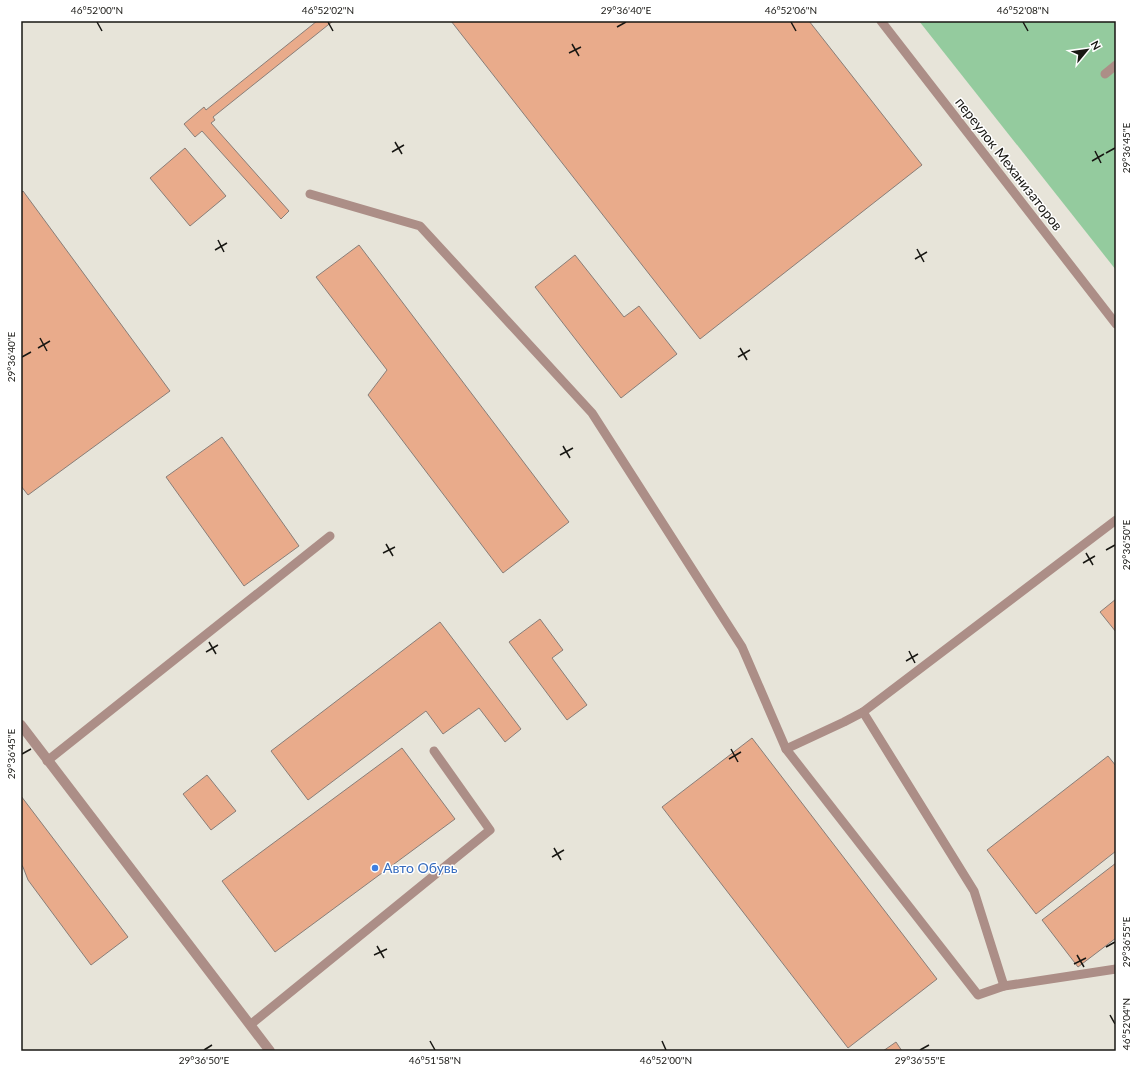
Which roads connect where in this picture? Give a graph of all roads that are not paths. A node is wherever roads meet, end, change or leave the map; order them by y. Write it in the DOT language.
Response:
graph roads {
  1 [pos="881,21"];
  2 [pos="1116,65"];
  3 [pos="1105,74"];
  4 [pos="310,194"];
  5 [pos="1116,324"];
  6 [pos="1116,520"];
  7 [pos="330,536"];
  8 [pos="863,712"];
  9 [pos="21,725"];
  10 [pos="786,749"];
  11 [pos="434,751"];
  12 [pos="47,760"];
  13 [pos="1116,969"];
  14 [pos="1004,986"];
  15 [pos="250,1025"];
  16 [pos="270,1051"];
  1 -- 5 [label="lane, переулок Механизаторов"];
  2 -- 3 [label="lane"];
  4 -- 10 [label="lane"];
  6 -- 8 [label="lane"];
  7 -- 12 [label="lane"];
  8 -- 10 [label="lane"];
  8 -- 14 [label="lane"];
  9 -- 12 [label="street"];
  10 -- 14 [label="lane"];
  11 -- 15 [label="lane"];
  12 -- 15 [label="street"];
  13 -- 14 [label="lane"];
  15 -- 16 [label="street"];
}
